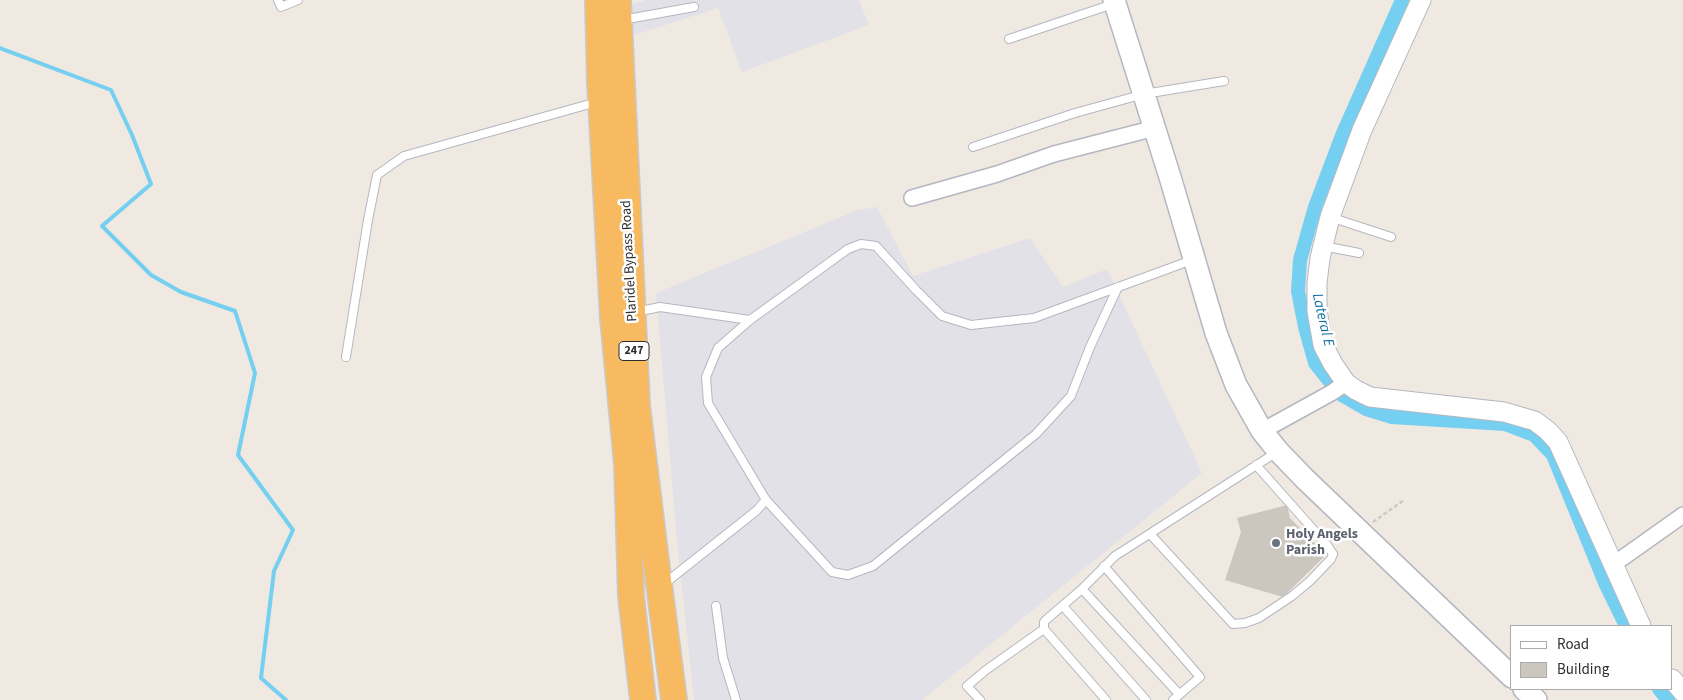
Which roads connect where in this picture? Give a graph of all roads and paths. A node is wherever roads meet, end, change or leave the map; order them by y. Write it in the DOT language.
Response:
graph roads {
  1 [pos="278,0"];
  2 [pos="298,0"];
  3 [pos="1421,0"];
  4 [pos="1115,2"];
  5 [pos="694,7"];
  6 [pos="608,15"];
  7 [pos="1009,39"];
  8 [pos="1224,81"];
  9 [pos="1144,94"];
  10 [pos="601,101"];
  11 [pos="1155,128"];
  12 [pos="973,147"];
  13 [pos="912,198"];
  14 [pos="1330,217"];
  15 [pos="1391,237"];
  16 [pos="1323,246"];
  17 [pos="1359,253"];
  18 [pos="1194,259"];
  19 [pos="1118,287"];
  20 [pos="622,315"];
  21 [pos="750,320"];
  22 [pos="346,357"];
  23 [pos="1339,388"];
  24 [pos="1262,431"];
  25 [pos="1278,451"];
  26 [pos="1256,465"];
  27 [pos="766,500"];
  28 [pos="1404,500"];
  29 [pos="1683,514"];
  30 [pos="1359,531"];
  31 [pos="1150,534"];
  32 [pos="1614,564"];
  33 [pos="1104,566"];
  34 [pos="659,588"];
  35 [pos="1082,589"];
  36 [pos="716,606"];
  37 [pos="1063,606"];
  38 [pos="1641,625"];
  39 [pos="1044,629"];
  40 [pos="1510,675"];
  41 [pos="1673,679"];
  42 [pos="1525,690"];
  43 [pos="1683,692"];
  44 [pos="1176,697"];
  45 [pos="643,700"];
  46 [pos="674,700"];
  47 [pos="736,700"];
  48 [pos="980,700"];
  49 [pos="1106,700"];
  50 [pos="1146,700"];
  51 [pos="1536,700"];
  1 -- 2 [label="lane"];
  3 -- 14 [label="street"];
  4 -- 7 [label="lane"];
  4 -- 9 [label="main road"];
  5 -- 6 [label="lane"];
  6 -- 10 [label="highway, Plaridel Bypass Road / 247"];
  6 -- 20 [label="highway, Plaridel Bypass Road / 247"];
  8 -- 9 [label="lane"];
  9 -- 11 [label="main road"];
  9 -- 12 [label="lane"];
  10 -- 20 [label="highway, Plaridel Bypass Road / 247"];
  10 -- 22 [label="lane"];
  11 -- 13 [label="street"];
  11 -- 18 [label="main road"];
  14 -- 15 [label="lane"];
  14 -- 16 [label="street"];
  16 -- 17 [label="lane"];
  16 -- 23 [label="street"];
  18 -- 19 [label="lane"];
  18 -- 24 [label="main road"];
  19 -- 21 [label="lane"];
  19 -- 27 [label="lane"];
  20 -- 21 [label="lane"];
  20 -- 34 [label="highway, Plaridel Bypass Road / 247"];
  20 -- 45 [label="highway, Plaridel Bypass Road / 247"];
  21 -- 27 [label="lane"];
  23 -- 24 [label="street"];
  23 -- 32 [label="street"];
  24 -- 25 [label="main road"];
  25 -- 26 [label="lane"];
  25 -- 30 [label="main road"];
  26 -- 31 [label="lane"];
  26 -- 31 [label="lane"];
  27 -- 34 [label="lane"];
  28 -- 30 [label="path"];
  29 -- 32 [label="street"];
  30 -- 40 [label="main road"];
  31 -- 33 [label="lane"];
  32 -- 38 [label="street"];
  33 -- 35 [label="lane"];
  33 -- 44 [label="lane"];
  34 -- 46 [label="highway, Plaridel Bypass Road / 247"];
  35 -- 37 [label="lane"];
  35 -- 44 [label="lane"];
  36 -- 47 [label="lane"];
  37 -- 39 [label="lane"];
  37 -- 50 [label="lane"];
  39 -- 48 [label="lane"];
  39 -- 49 [label="lane"];
  41 -- 43 [label="street"];
  42 -- 51 [label="main road"];
}
